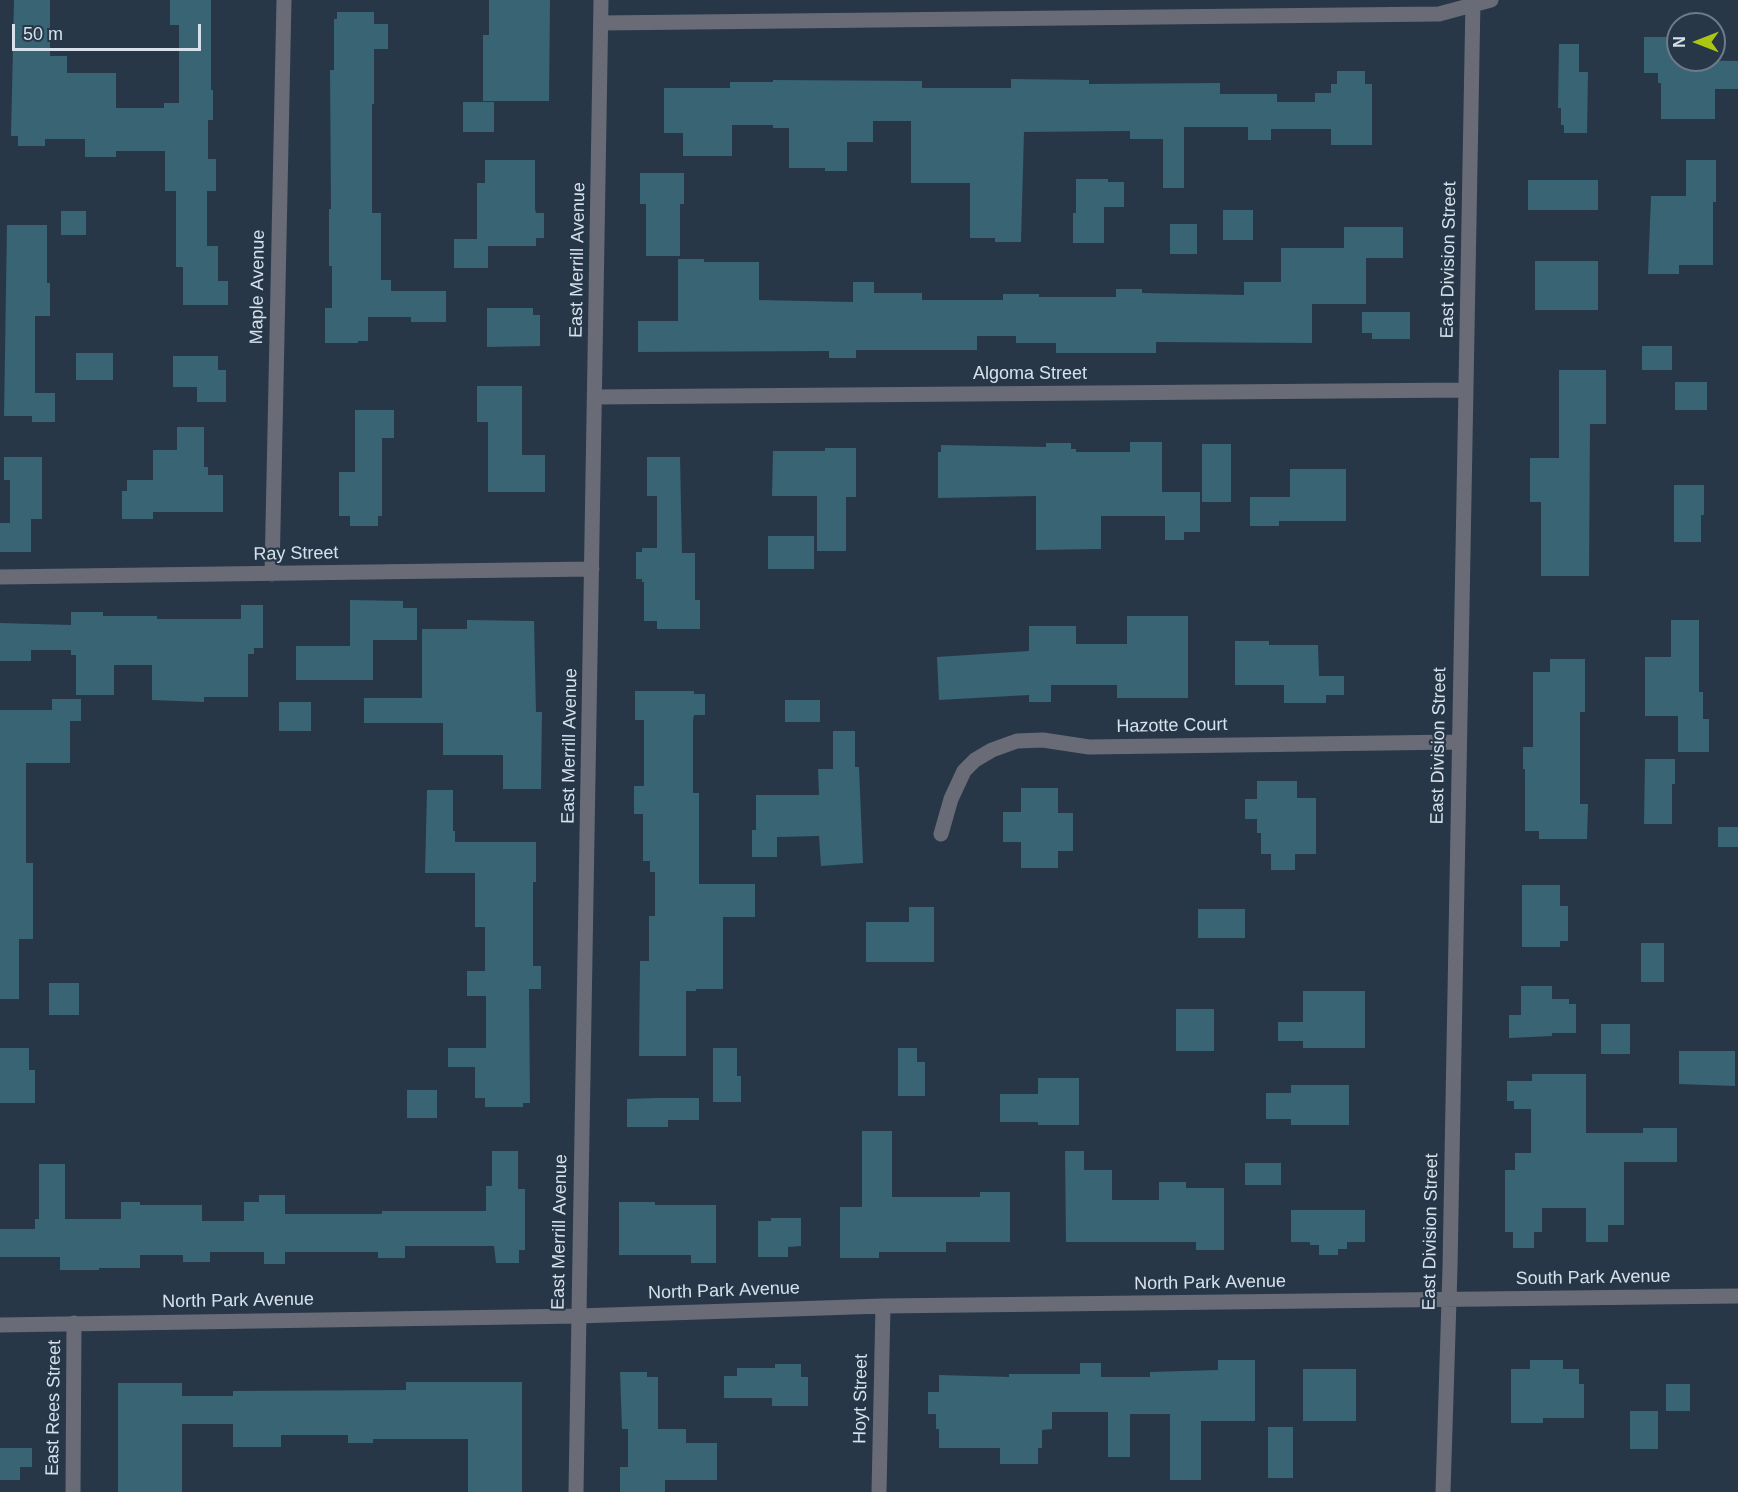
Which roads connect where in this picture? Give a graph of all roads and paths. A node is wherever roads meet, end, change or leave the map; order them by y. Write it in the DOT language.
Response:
graph roads {
  1 [pos="284,0"];
  2 [pos="601,0"];
  3 [pos="1491,0"];
  4 [pos="1473,3"];
  5 [pos="601,23"];
  6 [pos="1466,390"];
  7 [pos="595,397"];
  8 [pos="592,569"];
  9 [pos="272,574"];
  10 [pos="0,577"];
  11 [pos="1458,742"];
  12 [pos="941,834"];
  13 [pos="1738,1296"];
  14 [pos="1449,1299"];
  15 [pos="883,1306"];
  16 [pos="578,1316"];
  17 [pos="74,1323"];
  18 [pos="0,1325"];
  19 [pos="73,1492"];
  20 [pos="576,1492"];
  21 [pos="879,1492"];
  22 [pos="1443,1492"];
  1 -- 9 [label="street, Maple Avenue"];
  2 -- 5 [label="street, East Merrill Avenue"];
  3 -- 4 [label="street"];
  4 -- 5 [label="street"];
  4 -- 6 [label="street, East Division Street"];
  5 -- 7 [label="street, East Merrill Avenue"];
  6 -- 7 [label="street, Algoma Street"];
  6 -- 11 [label="street, East Division Street"];
  7 -- 8 [label="street, East Merrill Avenue"];
  8 -- 9 [label="street, Ray Street"];
  8 -- 16 [label="street, East Merrill Avenue"];
  9 -- 10 [label="street, Ray Street"];
  11 -- 12 [label="street, Hazotte Court"];
  11 -- 14 [label="street, East Division Street"];
  13 -- 14 [label="street, South Park Avenue"];
  14 -- 15 [label="street, North Park Avenue"];
  14 -- 22 [label="street, East Division Street"];
  15 -- 16 [label="street, North Park Avenue"];
  15 -- 21 [label="street, Hoyt Street"];
  16 -- 17 [label="street, North Park Avenue"];
  16 -- 20 [label="street, East Merrill Avenue"];
  17 -- 18 [label="street, North Park Avenue"];
  17 -- 19 [label="street, East Rees Street"];
}
